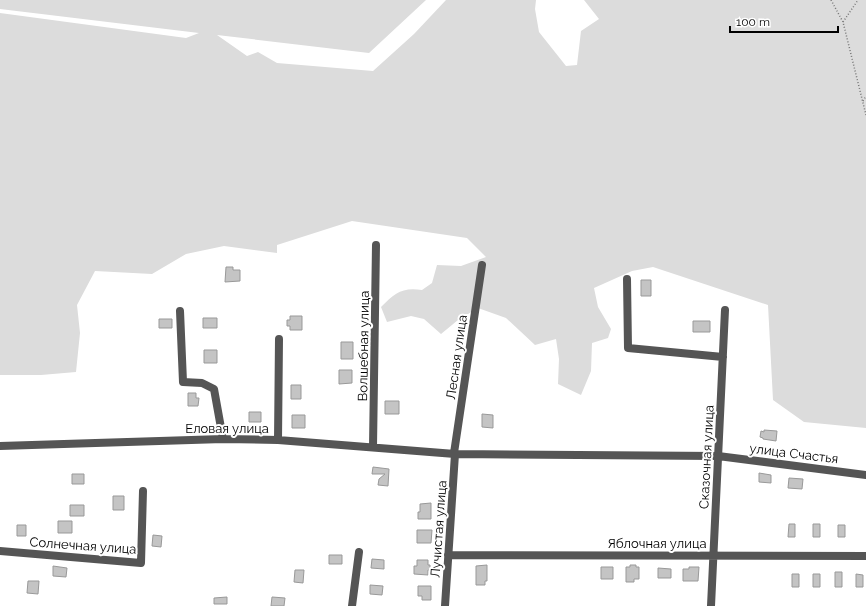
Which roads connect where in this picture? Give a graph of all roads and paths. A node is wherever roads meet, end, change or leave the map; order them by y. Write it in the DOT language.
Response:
graph roads {
  1 [pos="831,0"];
  2 [pos="858,0"];
  3 [pos="843,22"];
  4 [pos="866,96"];
  5 [pos="863,102"];
  6 [pos="866,115"];
  7 [pos="376,245"];
  8 [pos="482,265"];
  9 [pos="627,279"];
  10 [pos="725,310"];
  11 [pos="180,311"];
  12 [pos="279,338"];
  13 [pos="723,357"];
  14 [pos="223,439"];
  15 [pos="278,440"];
  16 [pos="0,446"];
  17 [pos="373,447"];
  18 [pos="455,454"];
  19 [pos="718,456"];
  20 [pos="866,475"];
  21 [pos="143,490"];
  22 [pos="0,551"];
  23 [pos="359,552"];
  24 [pos="448,555"];
  25 [pos="713,555"];
  26 [pos="866,556"];
  27 [pos="352,606"];
  28 [pos="445,606"];
  29 [pos="711,606"];
  1 -- 3 [label="path"];
  2 -- 3 [label="path"];
  3 -- 5 [label="path"];
  4 -- 5 [label="path"];
  5 -- 6 [label="path"];
  7 -- 17 [label="street, Волшебная улица"];
  8 -- 18 [label="street, Лесная улица"];
  9 -- 13 [label="street"];
  10 -- 13 [label="street, Сказочная улица"];
  11 -- 14 [label="street"];
  12 -- 15 [label="street"];
  13 -- 19 [label="street, Сказочная улица"];
  14 -- 15 [label="street, Еловая улица"];
  14 -- 16 [label="street, Еловая улица"];
  15 -- 17 [label="street, Еловая улица"];
  17 -- 18 [label="street, Еловая улица"];
  18 -- 19 [label="street, улица Счастья"];
  18 -- 24 [label="street, Лучистая улица"];
  19 -- 20 [label="street, улица Счастья"];
  19 -- 25 [label="street, Сказочная улица"];
  21 -- 22 [label="street, Солнечная улица"];
  23 -- 27 [label="street"];
  24 -- 25 [label="street, Яблочная улица"];
  24 -- 28 [label="street, Лучистая улица"];
  25 -- 26 [label="street, Яблочная улица"];
  25 -- 29 [label="street, Сказочная улица"];
}
